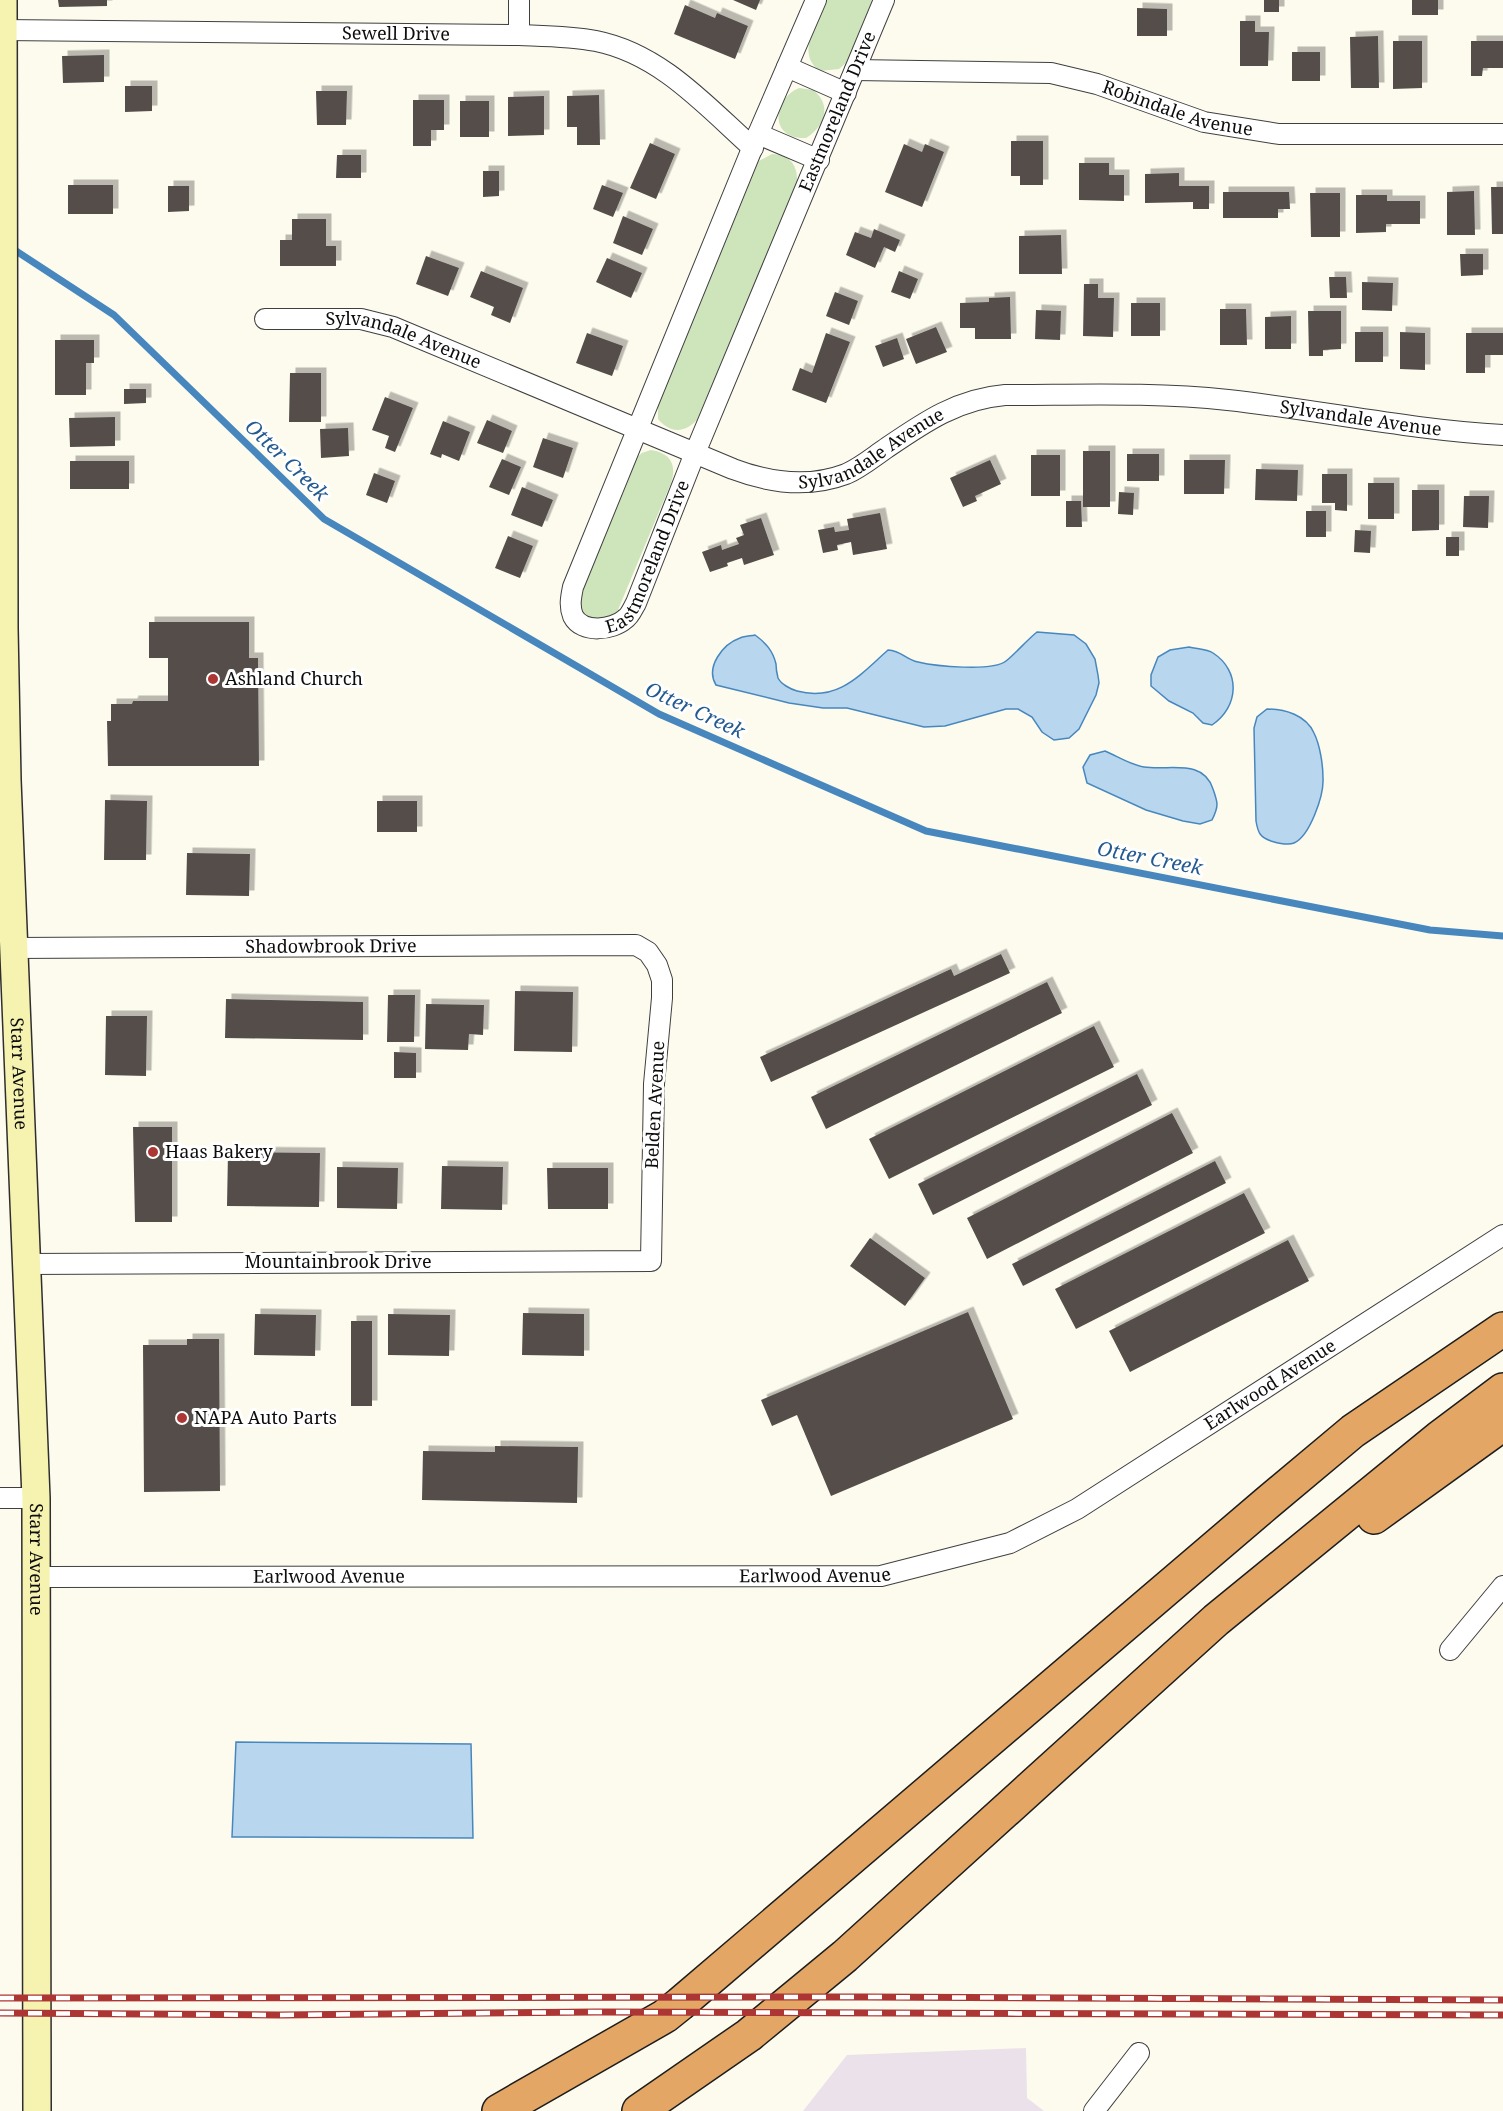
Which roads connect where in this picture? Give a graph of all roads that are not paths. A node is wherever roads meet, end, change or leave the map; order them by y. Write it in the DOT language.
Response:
graph roads {
  1 [pos="3,0"];
  2 [pos="519,0"];
  3 [pos="816,0"];
  4 [pos="884,0"];
  5 [pos="3,30"];
  6 [pos="519,35"];
  7 [pos="787,67"];
  8 [pos="855,70"];
  9 [pos="846,93"];
  10 [pos="1503,134"];
  11 [pos="755,141"];
  12 [pos="819,160"];
  13 [pos="265,319"];
  14 [pos="637,429"];
  15 [pos="1503,435"];
  16 [pos="1,436"];
  17 [pos="695,453"];
  18 [pos="3,755"];
  19 [pos="13,948"];
  20 [pos="648,952"];
  21 [pos="1503,1235"];
  22 [pos="651,1261"];
  23 [pos="26,1264"];
  24 [pos="1503,1329"];
  25 [pos="1503,1390"];
  26 [pos="1503,1424"];
  27 [pos="0,1498"];
  28 [pos="36,1498"];
  29 [pos="35,1577"];
  30 [pos="1503,1586"];
  31 [pos="1216,1620"];
  32 [pos="1450,1650"];
  33 [pos="1139,2053"];
  34 [pos="37,2111"];
  35 [pos="499,2111"];
  36 [pos="639,2111"];
  37 [pos="1094,2111"];
  1 -- 5 [label="main road, Starr Avenue"];
  2 -- 6 [label="street"];
  3 -- 7 [label="street, Eastmoreland Drive"];
  4 -- 8 [label="street, Eastmoreland Drive"];
  5 -- 6 [label="street, Sewell Drive"];
  5 -- 16 [label="main road, Starr Avenue"];
  6 -- 11 [label="street, Sewell Drive"];
  7 -- 9 [label="street"];
  7 -- 11 [label="street, Eastmoreland Drive"];
  8 -- 9 [label="street, Eastmoreland Drive"];
  8 -- 10 [label="street, Robindale Avenue"];
  9 -- 12 [label="street, Eastmoreland Drive"];
  11 -- 12 [label="street, Sewell Drive"];
  11 -- 14 [label="street, Eastmoreland Drive"];
  12 -- 17 [label="street, Eastmoreland Drive"];
  13 -- 14 [label="street, Sylvandale Avenue"];
  14 -- 17 [label="street, Sylvandale Avenue"];
  14 -- 17 [label="street, Eastmoreland Drive"];
  15 -- 17 [label="street, Sylvandale Avenue"];
  16 -- 18 [label="main road, Starr Avenue"];
  18 -- 19 [label="main road, Starr Avenue"];
  19 -- 20 [label="street, Shadowbrook Drive"];
  19 -- 23 [label="main road, Starr Avenue"];
  20 -- 22 [label="street, Belden Avenue"];
  21 -- 29 [label="street, Earlwood Avenue"];
  22 -- 23 [label="street, Mountainbrook Drive"];
  23 -- 28 [label="main road, Starr Avenue"];
  24 -- 35 [label="highway"];
  25 -- 31 [label="highway"];
  26 -- 31 [label="highway"];
  27 -- 28 [label="street"];
  28 -- 29 [label="main road, Starr Avenue"];
  29 -- 34 [label="main road, Starr Avenue"];
  30 -- 32 [label="street"];
  31 -- 36 [label="highway"];
  33 -- 37 [label="street"];
}
